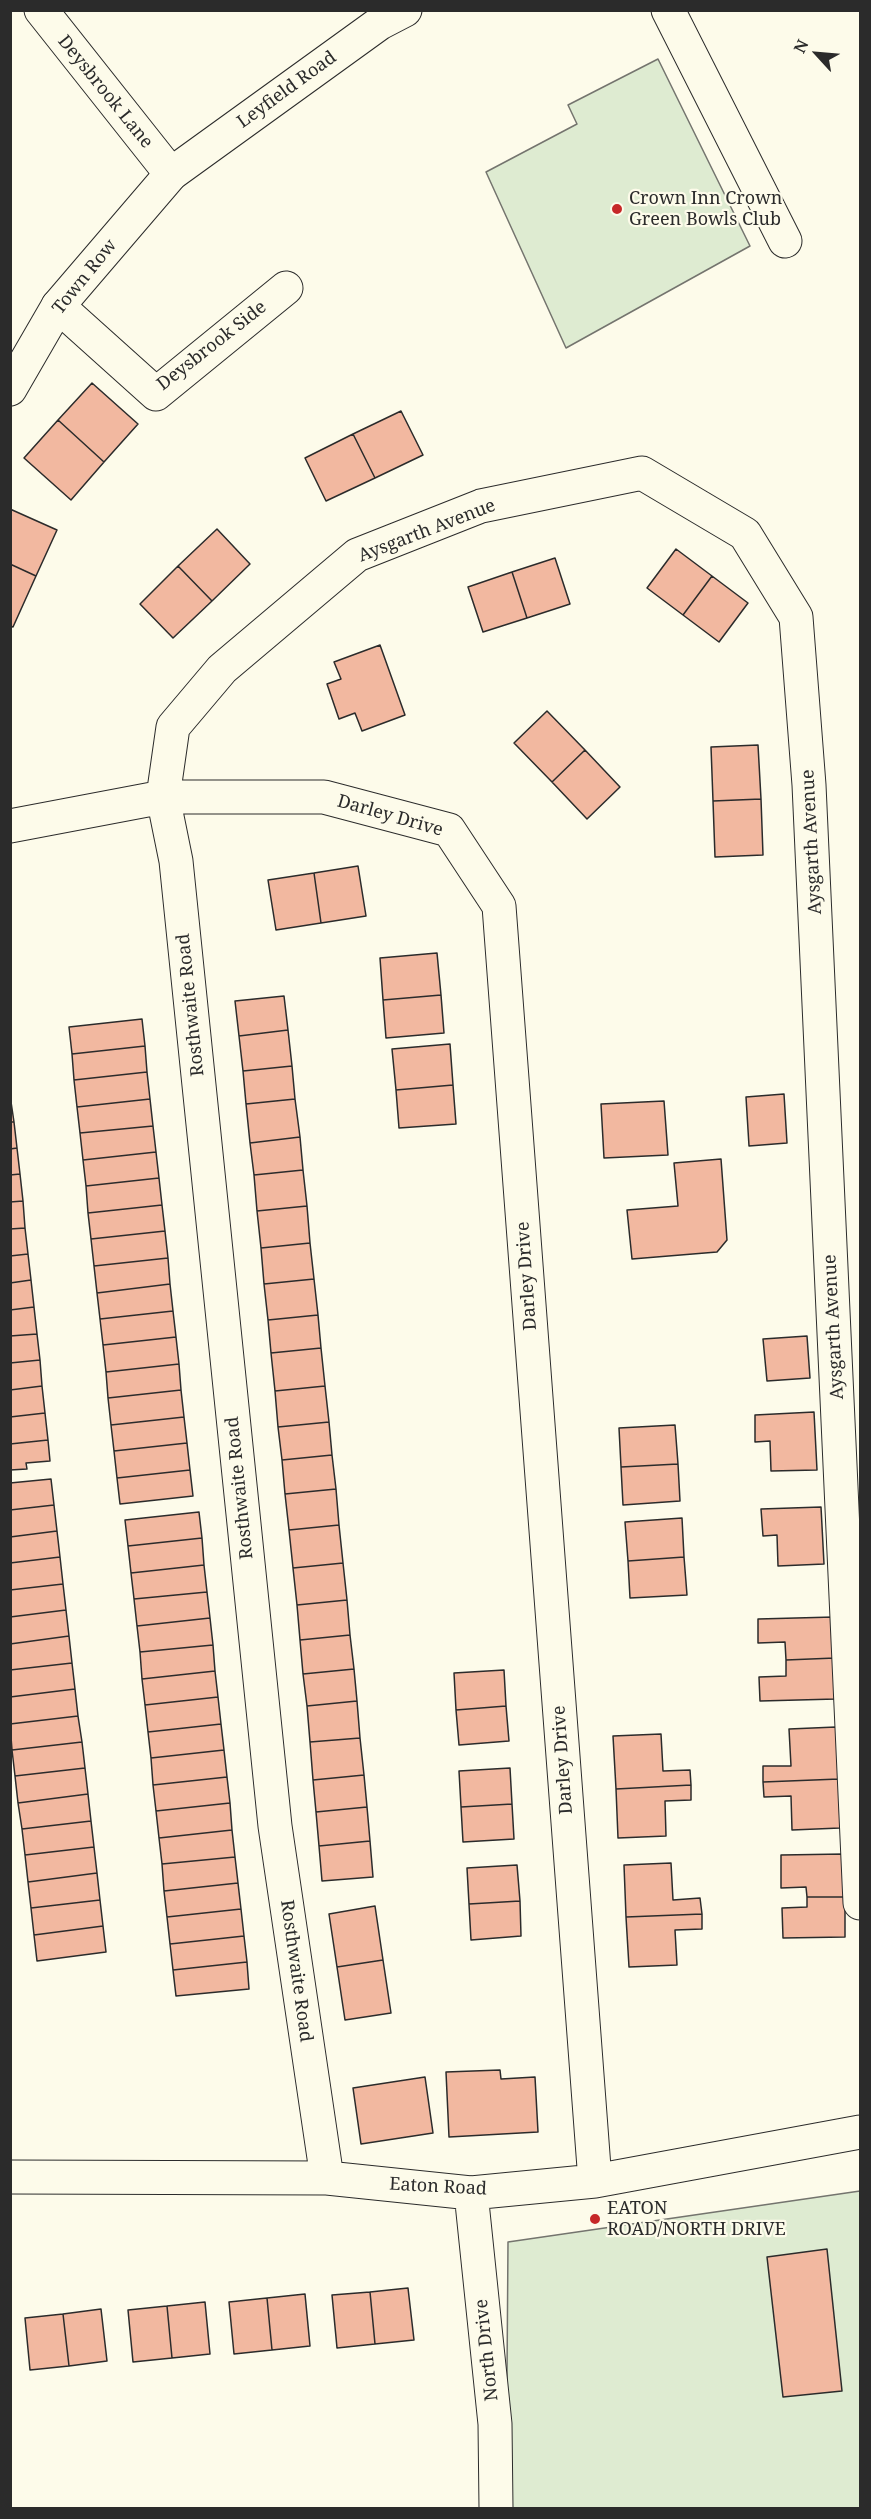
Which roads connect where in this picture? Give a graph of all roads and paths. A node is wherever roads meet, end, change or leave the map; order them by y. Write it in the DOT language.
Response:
graph roads {
  1 [pos="40,10"];
  2 [pos="405,10"];
  3 [pos="668,10"];
  4 [pos="171,174"];
  5 [pos="785,241"];
  6 [pos="286,288"];
  7 [pos="58,306"];
  8 [pos="10,388"];
  9 [pos="163,797"];
  10 [pos="10,826"];
  11 [pos="861,1903"];
  12 [pos="861,2133"];
  13 [pos="12,2168"];
  14 [pos="327,2178"];
  15 [pos="595,2181"];
  16 [pos="471,2193"];
  17 [pos="496,2508"];
  1 -- 4 [label="street, Deysbrook Lane"];
  2 -- 4 [label="street, Leyfield Road"];
  3 -- 5 [label="street"];
  4 -- 7 [label="street, Town Row"];
  6 -- 7 [label="street, Deysbrook Side"];
  7 -- 8 [label="street, Town Row"];
  9 -- 10 [label="street, Darley Drive"];
  9 -- 11 [label="street, Aysgarth Avenue"];
  9 -- 14 [label="street, Rosthwaite Road"];
  9 -- 15 [label="street, Darley Drive"];
  12 -- 15 [label="street, Eaton Road"];
  13 -- 14 [label="street, Eaton Road"];
  14 -- 16 [label="street, Eaton Road"];
  15 -- 16 [label="street, Eaton Road"];
  16 -- 17 [label="street, North Drive"];
}
